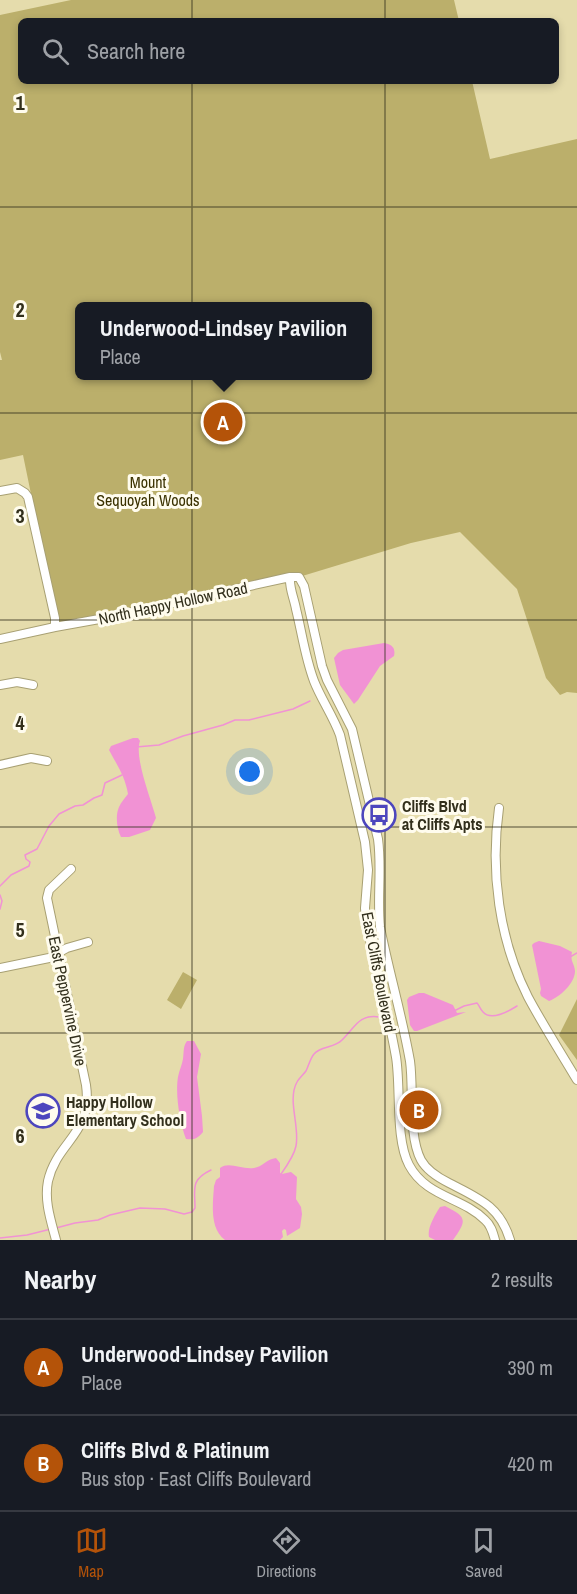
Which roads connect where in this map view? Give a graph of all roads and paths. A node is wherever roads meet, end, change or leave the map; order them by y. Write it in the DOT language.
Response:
graph roads {
  1 [pos="0,491"];
  2 [pos="290,577"];
  3 [pos="56,627"];
  4 [pos="0,639"];
  5 [pos="322,666"];
  6 [pos="310,669"];
  7 [pos="0,685"];
  8 [pos="33,685"];
  9 [pos="47,761"];
  10 [pos="0,765"];
  11 [pos="500,808"];
  12 [pos="71,870"];
  13 [pos="88,942"];
  14 [pos="58,953"];
  15 [pos="0,968"];
  16 [pos="577,1080"];
  17 [pos="56,1240"];
  18 [pos="495,1240"];
  19 [pos="510,1240"];
  1 -- 3 [label="street"];
  2 -- 3 [label="street, North Happy Hollow Road"];
  2 -- 5 [label="street, East Cliffs Boulevard"];
  2 -- 6 [label="street, East Cliffs Boulevard"];
  3 -- 4 [label="street, North Happy Hollow Road"];
  5 -- 6 [label="street"];
  5 -- 19 [label="street, East Cliffs Boulevard"];
  6 -- 18 [label="street, East Cliffs Boulevard"];
  7 -- 8 [label="street"];
  9 -- 10 [label="street"];
  11 -- 16 [label="street"];
  12 -- 14 [label="street, East Peppervine Drive"];
  13 -- 14 [label="street"];
  14 -- 15 [label="street"];
  14 -- 17 [label="street, East Peppervine Drive"];
}
